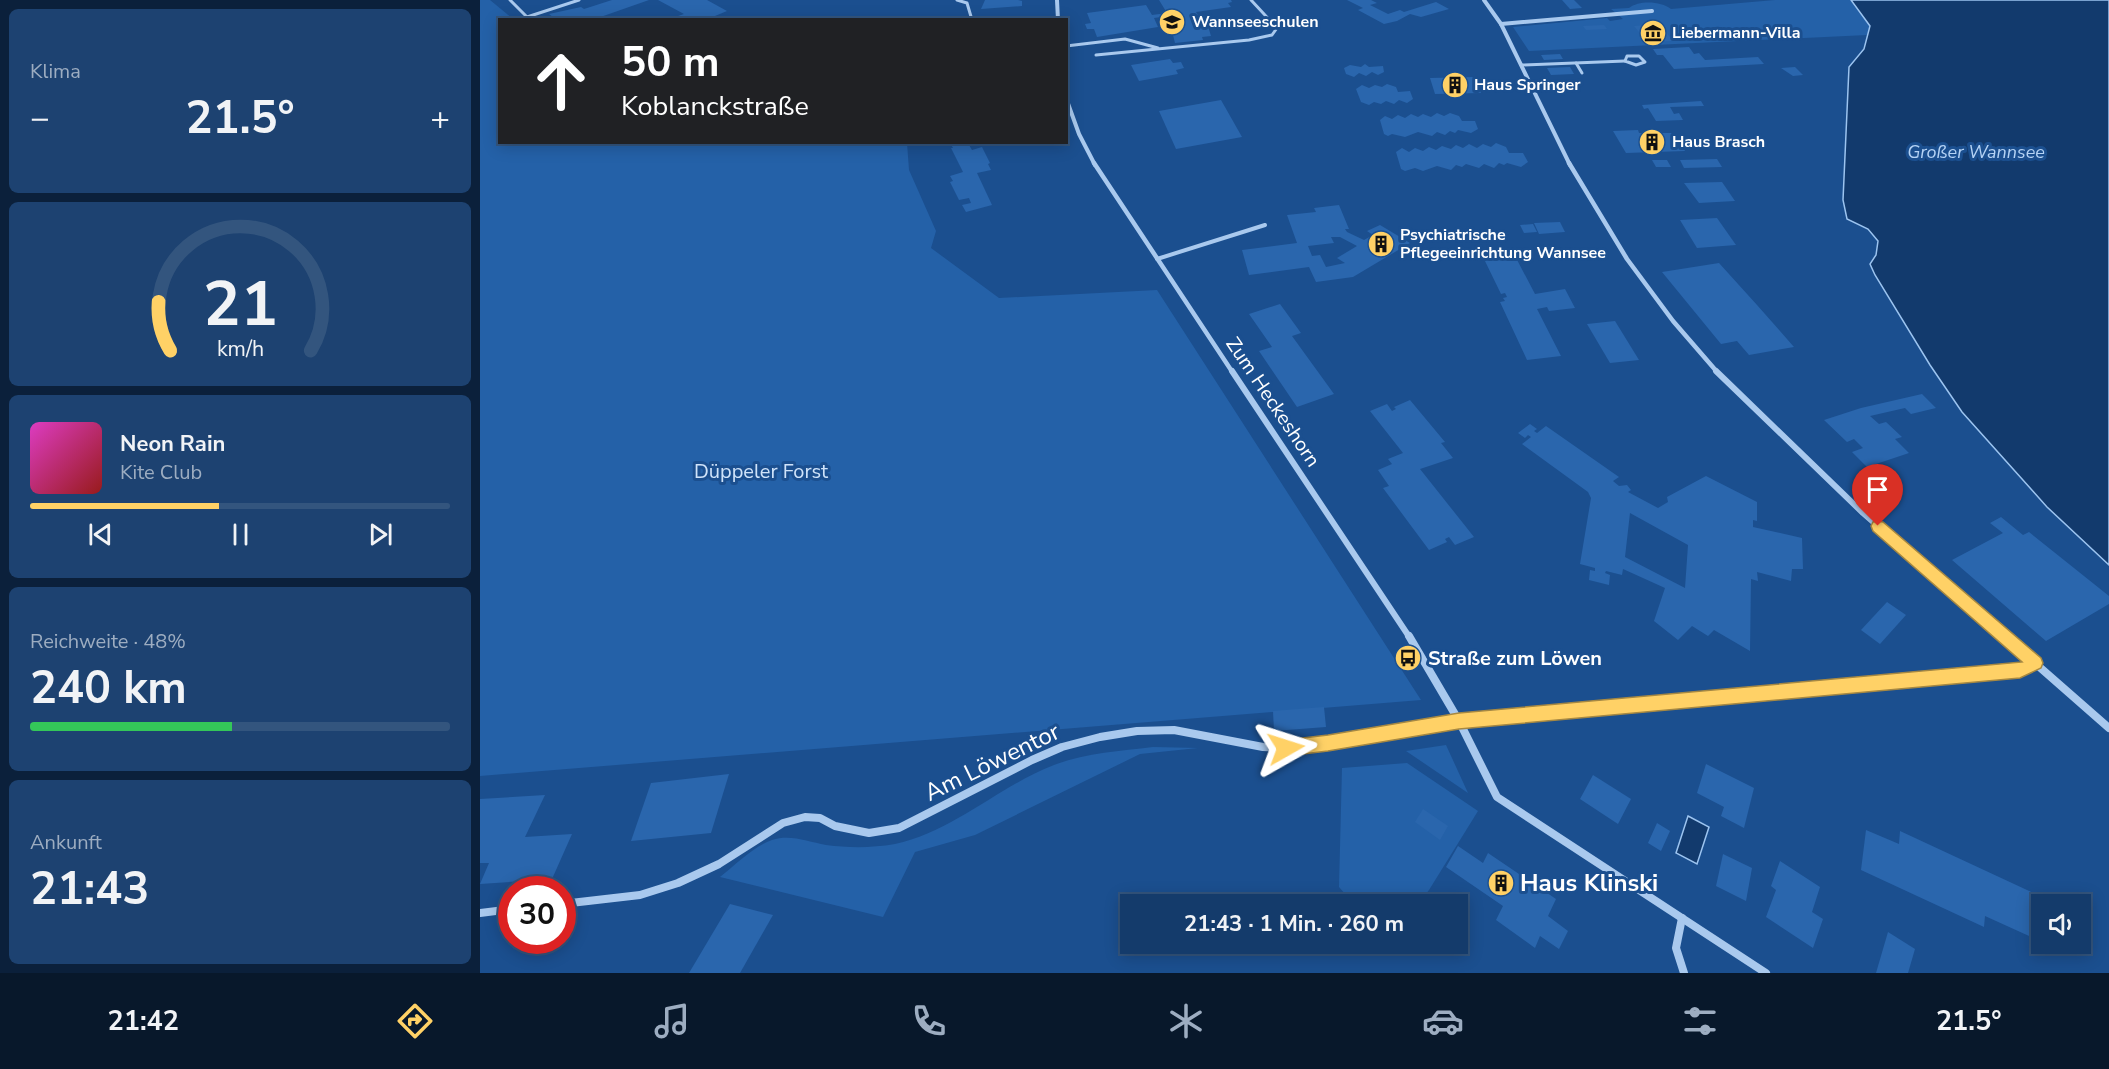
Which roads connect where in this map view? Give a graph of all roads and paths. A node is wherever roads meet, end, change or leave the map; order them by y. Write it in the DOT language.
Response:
graph roads {
  1 [pos="510,0"];
  2 [pos="579,0"];
  3 [pos="957,0"];
  4 [pos="1057,0"];
  5 [pos="1251,0"];
  6 [pos="1484,0"];
  7 [pos="1652,11"];
  8 [pos="527,16"];
  9 [pos="971,18"];
  10 [pos="1058,18"];
  11 [pos="1501,24"];
  12 [pos="1068,46"];
  13 [pos="1161,49"];
  14 [pos="1096,55"];
  15 [pos="1625,61"];
  16 [pos="1576,63"];
  17 [pos="1521,65"];
  18 [pos="1582,73"];
  19 [pos="1068,104"];
  20 [pos="1265,225"];
  21 [pos="1157,259"];
  22 [pos="2035,663"];
  23 [pos="1459,721"];
  24 [pos="2109,728"];
  25 [pos="576,902"];
  26 [pos="498,911"];
  27 [pos="480,913"];
  28 [pos="1682,918"];
  29 [pos="1684,973"];
  30 [pos="1766,973"];
  1 -- 8 [label="lane"];
  2 -- 8 [label="lane"];
  3 -- 9 [label="lane"];
  4 -- 10 [label="street"];
  5 -- 13 [label="lane"];
  6 -- 11 [label="street"];
  7 -- 11 [label="street"];
  11 -- 17 [label="street"];
  12 -- 13 [label="lane"];
  13 -- 14 [label="lane"];
  15 -- 15 [label="lane"];
  15 -- 16 [label="lane"];
  16 -- 17 [label="lane"];
  16 -- 18 [label="lane"];
  17 -- 22 [label="street"];
  19 -- 21 [label="street, Zum Heckeshorn"];
  20 -- 21 [label="lane"];
  21 -- 23 [label="street, Zum Heckeshorn"];
  22 -- 23 [label="street, Am Löwentor"];
  22 -- 24 [label="street"];
  23 -- 25 [label="street, Am Löwentor"];
  23 -- 28 [label="street"];
  26 -- 27 [label="street"];
  28 -- 29 [label="street"];
  28 -- 30 [label="street"];
}
